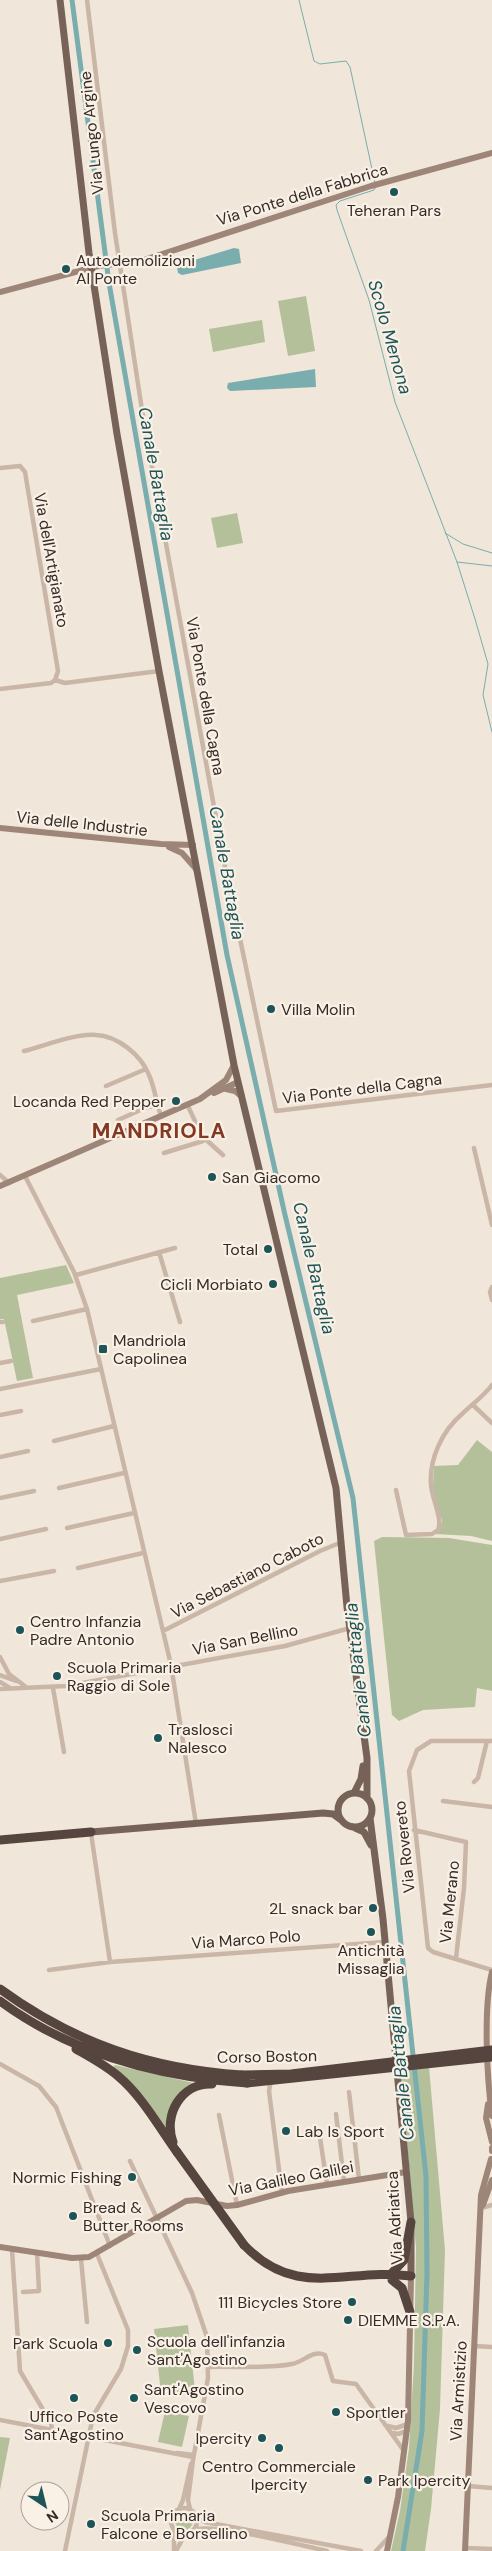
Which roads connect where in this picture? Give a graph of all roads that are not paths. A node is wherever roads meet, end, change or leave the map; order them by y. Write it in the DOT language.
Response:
graph roads {
  1 [pos="60,0"];
  2 [pos="87,0"];
  3 [pos="492,153"];
  4 [pos="120,263"];
  5 [pos="95,267"];
  6 [pos="0,292"];
  7 [pos="0,468"];
  8 [pos="159,671"];
  9 [pos="55,680"];
  10 [pos="0,689"];
  11 [pos="0,828"];
  12 [pos="161,844"];
  13 [pos="193,845"];
  14 [pos="182,853"];
  15 [pos="194,853"];
  16 [pos="198,871"];
  17 [pos="24,1051"];
  18 [pos="234,1065"];
  19 [pos="146,1069"];
  20 [pos="237,1081"];
  21 [pos="106,1086"];
  22 [pos="224,1086"];
  23 [pos="492,1086"];
  24 [pos="241,1096"];
  25 [pos="187,1104"];
  26 [pos="158,1106"];
  27 [pos="161,1116"];
  28 [pos="118,1120"];
  29 [pos="205,1138"];
  30 [pos="474,1148"];
  31 [pos="164,1154"];
  32 [pos="223,1155"];
  33 [pos="0,1175"];
  34 [pos="25,1176"];
  35 [pos="9,1183"];
  36 [pos="0,1186"];
  37 [pos="492,1225"];
  38 [pos="175,1248"];
  39 [pos="159,1252"];
  40 [pos="76,1275"];
  41 [pos="492,1287"];
  42 [pos="492,1300"];
  43 [pos="87,1309"];
  44 [pos="33,1321"];
  45 [pos="180,1322"];
  46 [pos="11,1361"];
  47 [pos="0,1363"];
  48 [pos="101,1369"];
  49 [pos="492,1385"];
  50 [pos="0,1389"];
  51 [pos="473,1405"];
  52 [pos="21,1410"];
  53 [pos="0,1415"];
  54 [pos="492,1422"];
  55 [pos="114,1426"];
  56 [pos="54,1441"];
  57 [pos="28,1451"];
  58 [pos="0,1457"];
  59 [pos="124,1472"];
  60 [pos="59,1488"];
  61 [pos="396,1490"];
  62 [pos="34,1491"];
  63 [pos="0,1498"];
  64 [pos="134,1512"];
  65 [pos="67,1528"];
  66 [pos="46,1529"];
  67 [pos="0,1539"];
  68 [pos="342,1542"];
  69 [pos="143,1553"];
  70 [pos="78,1568"];
  71 [pos="54,1571"];
  72 [pos="0,1581"];
  73 [pos="350,1628"];
  74 [pos="163,1631"];
  75 [pos="0,1657"];
  76 [pos="171,1665"];
  77 [pos="0,1675"];
  78 [pos="17,1681"];
  79 [pos="0,1682"];
  80 [pos="26,1687"];
  81 [pos="10,1688"];
  82 [pos="53,1688"];
  83 [pos="0,1689"];
  84 [pos="489,1741"];
  85 [pos="365,1745"];
  86 [pos="64,1752"];
  87 [pos="474,1782"];
  88 [pos="354,1793"];
  89 [pos="367,1798"];
  90 [pos="443,1801"];
  91 [pos="338,1805"];
  92 [pos="492,1807"];
  93 [pos="323,1814"];
  94 [pos="370,1818"];
  95 [pos="341,1820"];
  96 [pos="196,1824"];
  97 [pos="350,1826"];
  98 [pos="414,1830"];
  99 [pos="91,1832"];
  100 [pos="0,1842"];
  101 [pos="375,1854"];
  102 [pos="384,1942"];
  103 [pos="456,1958"];
  104 [pos="110,1962"];
  105 [pos="49,1970"];
  106 [pos="492,1971"];
  107 [pos="491,1987"];
  108 [pos="0,1989"];
  109 [pos="0,2001"];
  110 [pos="24,2018"];
  111 [pos="492,2050"];
  112 [pos="491,2061"];
  113 [pos="0,2064"];
  114 [pos="272,2079"];
  115 [pos="247,2084"];
  116 [pos="349,2092"];
  117 [pos="489,2095"];
  118 [pos="336,2114"];
  119 [pos="219,2115"];
  120 [pos="492,2115"];
  121 [pos="318,2131"];
  122 [pos="492,2142"];
  123 [pos="492,2150"];
  124 [pos="177,2152"];
  125 [pos="492,2160"];
  126 [pos="130,2161"];
  127 [pos="406,2172"];
  128 [pos="358,2179"];
  129 [pos="492,2180"];
  130 [pos="344,2181"];
  131 [pos="327,2184"];
  132 [pos="282,2193"];
  133 [pos="492,2205"];
  134 [pos="237,2206"];
  135 [pos="482,2208"];
  136 [pos="157,2218"];
  137 [pos="411,2222"];
  138 [pos="110,2246"];
  139 [pos="0,2247"];
  140 [pos="12,2250"];
  141 [pos="37,2253"];
  142 [pos="96,2254"];
  143 [pos="81,2258"];
  144 [pos="392,2276"];
  145 [pos="411,2276"];
  146 [pos="23,2292"];
  147 [pos="410,2312"];
  148 [pos="87,2322"];
  149 [pos="474,2346"];
  150 [pos="492,2347"];
  151 [pos="209,2367"];
  152 [pos="0,2420"];
  153 [pos="387,2425"];
  154 [pos="408,2427"];
  155 [pos="52,2430"];
  156 [pos="392,2433"];
  157 [pos="88,2436"];
  158 [pos="195,2446"];
  159 [pos="404,2451"];
  160 [pos="185,2454"];
  161 [pos="193,2457"];
  162 [pos="190,2466"];
  163 [pos="468,2486"];
  164 [pos="492,2488"];
  165 [pos="178,2509"];
  166 [pos="190,2509"];
  167 [pos="196,2517"];
  168 [pos="174,2529"];
  169 [pos="193,2530"];
  170 [pos="185,2534"];
  171 [pos="390,2535"];
  172 [pos="466,2549"];
  173 [pos="492,2549"];
  174 [pos="65,2551"];
  175 [pos="175,2551"];
  176 [pos="327,2551"];
  177 [pos="361,2551"];
  178 [pos="376,2551"];
  179 [pos="387,2551"];
  1 -- 5 [label="main road"];
  2 -- 4 [label="street, Via Lungo Argine"];
  3 -- 4 [label="street, Via Ponte della Fabbrica"];
  4 -- 5 [label="street, Via Ponte della Fabbrica"];
  4 -- 23 [label="street, Via Ponte della Cagna"];
  5 -- 6 [label="street, Via Ponte della Fabbrica"];
  5 -- 8 [label="main road"];
  7 -- 9 [label="street, Via dell'Artigianato"];
  8 -- 9 [label="street"];
  8 -- 13 [label="main road"];
  9 -- 10 [label="street"];
  11 -- 12 [label="street, Via delle Industrie"];
  12 -- 13 [label="street, Via delle Industrie"];
  12 -- 14 [label="street, Via delle Industrie"];
  13 -- 15 [label="main road"];
  14 -- 15 [label="street, Via delle Industrie"];
  14 -- 16 [label="street, Via delle Industrie"];
  15 -- 16 [label="main road"];
  16 -- 18 [label="main road"];
  17 -- 19 [label="street"];
  18 -- 20 [label="main road"];
  18 -- 22 [label="street"];
  19 -- 21 [label="street"];
  19 -- 26 [label="street"];
  20 -- 22 [label="street"];
  20 -- 24 [label="main road"];
  22 -- 24 [label="street"];
  22 -- 25 [label="street"];
  24 -- 68 [label="main road"];
  25 -- 27 [label="street"];
  25 -- 29 [label="street"];
  26 -- 27 [label="street"];
  26 -- 28 [label="street"];
  27 -- 34 [label="street"];
  29 -- 31 [label="street"];
  29 -- 32 [label="street"];
  30 -- 37 [label="street"];
  33 -- 35 [label="street"];
  34 -- 35 [label="street"];
  34 -- 40 [label="street"];
  35 -- 36 [label="street"];
  38 -- 39 [label="street"];
  39 -- 40 [label="street"];
  39 -- 45 [label="street"];
  40 -- 43 [label="street"];
  41 -- 42 [label="street"];
  43 -- 44 [label="street"];
  43 -- 48 [label="street"];
  46 -- 47 [label="street"];
  48 -- 50 [label="street"];
  48 -- 55 [label="street"];
  49 -- 51 [label="street"];
  51 -- 54 [label="street"];
  51 -- 61 [label="street"];
  52 -- 53 [label="street"];
  55 -- 56 [label="street"];
  55 -- 59 [label="street"];
  57 -- 58 [label="street"];
  59 -- 60 [label="street"];
  59 -- 64 [label="street"];
  62 -- 63 [label="street"];
  64 -- 65 [label="street"];
  64 -- 69 [label="street"];
  66 -- 67 [label="street"];
  68 -- 73 [label="main road"];
  68 -- 74 [label="street, Via Sebastiano Caboto"];
  69 -- 70 [label="street"];
  69 -- 74 [label="street"];
  71 -- 72 [label="street"];
  73 -- 76 [label="street, Via San Bellino"];
  73 -- 85 [label="main road"];
  74 -- 76 [label="street"];
  75 -- 78 [label="street"];
  76 -- 82 [label="street, Via San Bellino"];
  76 -- 96 [label="street"];
  77 -- 78 [label="street"];
  78 -- 80 [label="street"];
  79 -- 81 [label="street"];
  80 -- 81 [label="street, Via San Bellino"];
  80 -- 82 [label="street, Via San Bellino"];
  81 -- 83 [label="street, Via San Bellino"];
  82 -- 86 [label="street"];
  84 -- 87 [label="street, Via Rovereto"];
  84 -- 98 [label="street, Via Rovereto"];
  85 -- 88 [label="main road"];
  85 -- 89 [label="main road"];
  88 -- 89 [label="main road"];
  88 -- 91 [label="main road"];
  89 -- 94 [label="main road"];
  90 -- 92 [label="street"];
  91 -- 93 [label="main road"];
  91 -- 95 [label="main road"];
  93 -- 95 [label="main road"];
  93 -- 96 [label="main road"];
  94 -- 97 [label="main road"];
  94 -- 101 [label="main road, Via Adriatica"];
  95 -- 97 [label="main road"];
  96 -- 99 [label="main road"];
  97 -- 101 [label="main road, Via Adriatica"];
  98 -- 103 [label="street, Via Rovereto"];
  98 -- 103 [label="street, Via Merano"];
  99 -- 100 [label="highway"];
  99 -- 104 [label="street"];
  101 -- 102 [label="main road, Via Adriatica"];
  102 -- 104 [label="street, Via Marco Polo"];
  102 -- 127 [label="main road, Via Adriatica"];
  103 -- 106 [label="street, Via Rovereto"];
  104 -- 105 [label="street, Via Marco Polo"];
  106 -- 107 [label="street"];
  107 -- 112 [label="street"];
  108 -- 111 [label="highway, Corso Boston, bridge"];
  109 -- 110 [label="highway, Corso Boston"];
  110 -- 115 [label="highway, Corso Boston"];
  110 -- 124 [label="highway"];
  112 -- 115 [label="highway, Corso Boston, bridge"];
  112 -- 117 [label="street"];
  113 -- 138 [label="street"];
  114 -- 132 [label="street"];
  115 -- 124 [label="highway"];
  116 -- 128 [label="street"];
  117 -- 120 [label="street"];
  117 -- 122 [label="street"];
  118 -- 130 [label="street"];
  119 -- 134 [label="street"];
  121 -- 131 [label="street"];
  123 -- 125 [label="street, Via Armistizio"];
  124 -- 144 [label="highway, bridge"];
  125 -- 135 [label="street, Via Armistizio"];
  126 -- 136 [label="street"];
  127 -- 128 [label="street, Via Galileo Galilei"];
  127 -- 137 [label="main road, Via Adriatica"];
  128 -- 130 [label="street, Via Galileo Galilei"];
  129 -- 135 [label="street, Via Armistizio"];
  130 -- 131 [label="street, Via Galileo Galilei"];
  131 -- 132 [label="street, Via Galileo Galilei"];
  132 -- 134 [label="street, Via Galileo Galilei"];
  133 -- 135 [label="street"];
  134 -- 136 [label="street, Via Galileo Galilei"];
  135 -- 149 [label="street, Via Armistizio"];
  136 -- 138 [label="street, Via Galileo Galilei"];
  136 -- 151 [label="street"];
  137 -- 144 [label="highway"];
  137 -- 145 [label="main road, Via Adriatica"];
  138 -- 142 [label="street, Via Galileo Galilei"];
  139 -- 140 [label="street, Via Galileo Galilei"];
  140 -- 141 [label="street, Via Galileo Galilei"];
  140 -- 155 [label="street"];
  141 -- 143 [label="street, Via Galileo Galilei"];
  141 -- 146 [label="street"];
  142 -- 143 [label="street, Via Galileo Galilei"];
  142 -- 157 [label="street"];
  143 -- 148 [label="street"];
  144 -- 145 [label="highway"];
  144 -- 147 [label="highway"];
  145 -- 147 [label="street, Via Adriatica"];
  147 -- 154 [label="street, Via Adriatica"];
  149 -- 150 [label="street"];
  149 -- 163 [label="street, Via Armistizio"];
  151 -- 153 [label="street"];
  151 -- 158 [label="street"];
  152 -- 155 [label="street"];
  153 -- 154 [label="street"];
  153 -- 156 [label="street"];
  154 -- 156 [label="street"];
  154 -- 159 [label="street, Via Adriatica"];
  155 -- 157 [label="street"];
  156 -- 159 [label="street"];
  157 -- 160 [label="street"];
  157 -- 174 [label="street"];
  158 -- 160 [label="street"];
  158 -- 161 [label="street"];
  159 -- 171 [label="street, Via Adriatica"];
  160 -- 161 [label="street"];
  160 -- 162 [label="street"];
  161 -- 162 [label="street"];
  161 -- 166 [label="street"];
  162 -- 165 [label="street"];
  163 -- 164 [label="street"];
  163 -- 172 [label="street, Via Armistizio"];
  165 -- 166 [label="street"];
  165 -- 168 [label="street"];
  166 -- 167 [label="street"];
  167 -- 169 [label="street"];
  167 -- 177 [label="street"];
  168 -- 170 [label="street"];
  168 -- 175 [label="street"];
  169 -- 170 [label="street"];
  169 -- 176 [label="street"];
  170 -- 175 [label="street"];
  171 -- 178 [label="street"];
  171 -- 179 [label="street, Via Adriatica"];
  172 -- 173 [label="street"];
}
